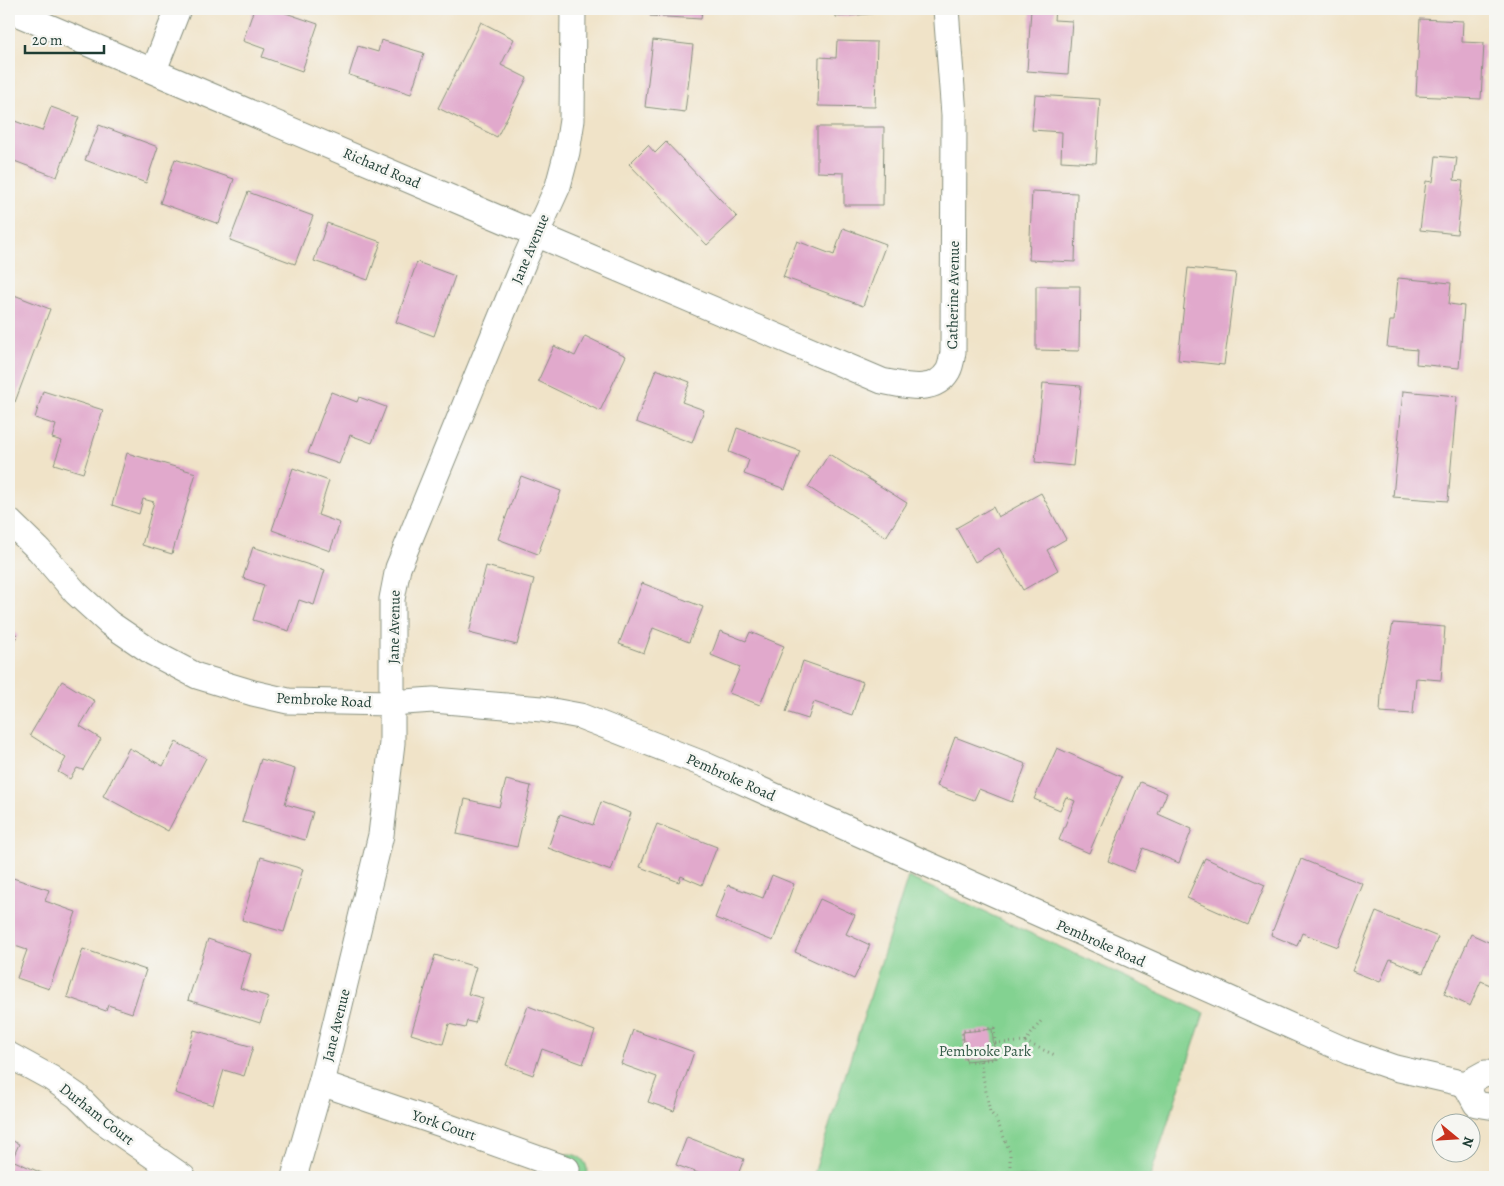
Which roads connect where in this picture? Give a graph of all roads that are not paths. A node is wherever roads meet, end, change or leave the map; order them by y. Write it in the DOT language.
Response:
graph roads {
  1 [pos="178,9"];
  2 [pos="574,9"];
  3 [pos="946,9"];
  4 [pos="9,10"];
  5 [pos="154,70"];
  6 [pos="536,233"];
  7 [pos="756,326"];
  8 [pos="9,521"];
  9 [pos="391,703"];
  10 [pos="9,1055"];
  11 [pos="1495,1074"];
  12 [pos="321,1084"];
  13 [pos="1465,1084"];
  14 [pos="1495,1107"];
  15 [pos="567,1169"];
  16 [pos="183,1177"];
  17 [pos="294,1177"];
  1 -- 5 [label="street"];
  2 -- 6 [label="street, Jane Avenue"];
  3 -- 7 [label="street, Catherine Avenue"];
  4 -- 5 [label="street, Richard Road"];
  5 -- 6 [label="street, Richard Road"];
  6 -- 7 [label="street, Richard Road"];
  6 -- 9 [label="street, Jane Avenue"];
  8 -- 9 [label="street, Pembroke Road"];
  9 -- 12 [label="street, Jane Avenue"];
  9 -- 13 [label="street, Pembroke Road"];
  10 -- 16 [label="street, Durham Court"];
  11 -- 13 [label="street"];
  12 -- 15 [label="street, York Court"];
  12 -- 17 [label="street, Jane Avenue"];
  13 -- 14 [label="street"];
}
